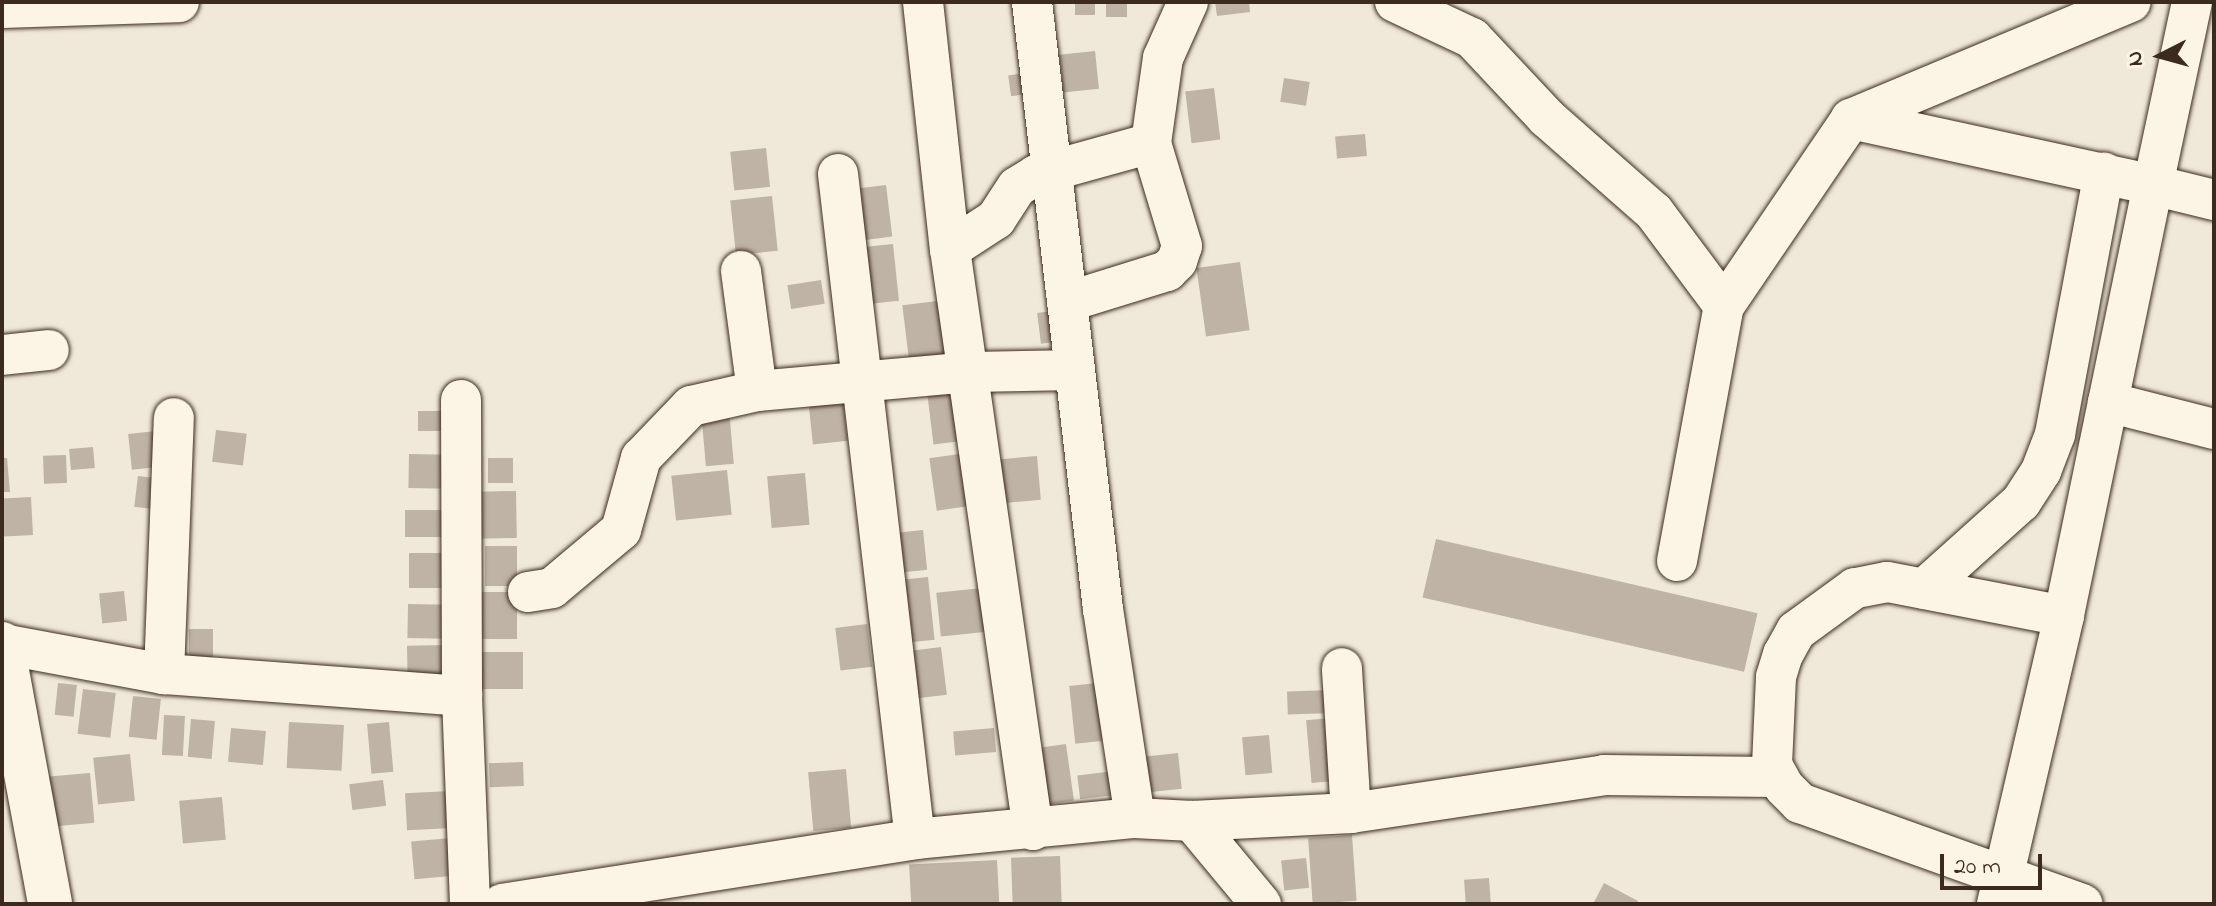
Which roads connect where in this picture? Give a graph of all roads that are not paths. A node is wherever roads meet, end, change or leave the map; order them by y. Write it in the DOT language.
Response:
graph roads {
  1 [pos="179,2"];
  2 [pos="923,2"];
  3 [pos="1032,2"];
  4 [pos="1188,2"];
  5 [pos="1395,2"];
  6 [pos="2131,2"];
  7 [pos="2192,2"];
  8 [pos="2,8"];
  9 [pos="1851,119"];
  10 [pos="1151,143"];
  11 [pos="1052,169"];
  12 [pos="2104,173"];
  13 [pos="838,174"];
  14 [pos="2153,185"];
  15 [pos="2214,200"];
  16 [pos="950,249"];
  17 [pos="741,271"];
  18 [pos="1067,302"];
  19 [pos="1724,306"];
  20 [pos="49,350"];
  21 [pos="2,355"];
  22 [pos="1075,370"];
  23 [pos="972,372"];
  24 [pos="862,381"];
  25 [pos="757,391"];
  26 [pos="461,400"];
  27 [pos="2108,402"];
  28 [pos="174,418"];
  29 [pos="2214,429"];
  30 [pos="1677,561"];
  31 [pos="1924,589"];
  32 [pos="528,592"];
  33 [pos="2064,616"];
  34 [pos="2,644"];
  35 [pos="1342,668"];
  36 [pos="164,674"];
  37 [pos="462,696"];
  38 [pos="1776,777"];
  39 [pos="1351,813"];
  40 [pos="1135,818"];
  41 [pos="1192,821"];
  42 [pos="1033,830"];
  43 [pos="915,839"];
  44 [pos="2001,890"];
  45 [pos="565,899"];
  46 [pos="50,904"];
  47 [pos="470,904"];
  48 [pos="502,904"];
  49 [pos="1261,904"];
  50 [pos="2082,904"];
  1 -- 8 [label="street"];
  2 -- 16 [label="street"];
  3 -- 11 [label="street"];
  4 -- 10 [label="street"];
  5 -- 19 [label="street"];
  6 -- 9 [label="street"];
  7 -- 14 [label="street"];
  9 -- 12 [label="street"];
  9 -- 19 [label="street"];
  10 -- 11 [label="street"];
  10 -- 18 [label="street"];
  11 -- 16 [label="street"];
  11 -- 18 [label="street"];
  12 -- 14 [label="street"];
  12 -- 31 [label="street"];
  13 -- 24 [label="street"];
  14 -- 15 [label="street"];
  14 -- 27 [label="street"];
  16 -- 23 [label="street"];
  17 -- 25 [label="street"];
  18 -- 22 [label="street"];
  19 -- 30 [label="street"];
  20 -- 21 [label="street"];
  22 -- 23 [label="street"];
  22 -- 40 [label="street"];
  23 -- 24 [label="street"];
  23 -- 42 [label="street"];
  24 -- 25 [label="street"];
  24 -- 43 [label="street"];
  25 -- 32 [label="street"];
  26 -- 37 [label="street"];
  27 -- 29 [label="street"];
  27 -- 33 [label="street"];
  28 -- 36 [label="street"];
  31 -- 33 [label="street"];
  31 -- 38 [label="street"];
  33 -- 44 [label="street"];
  34 -- 36 [label="street"];
  34 -- 46 [label="street"];
  35 -- 39 [label="street"];
  36 -- 37 [label="street"];
  37 -- 47 [label="street"];
  38 -- 39 [label="street"];
  38 -- 44 [label="street"];
  39 -- 41 [label="street"];
  40 -- 41 [label="street"];
  40 -- 42 [label="street"];
  41 -- 49 [label="street"];
  42 -- 43 [label="street"];
  43 -- 45 [label="street"];
  44 -- 50 [label="street"];
  45 -- 48 [label="street"];
}
